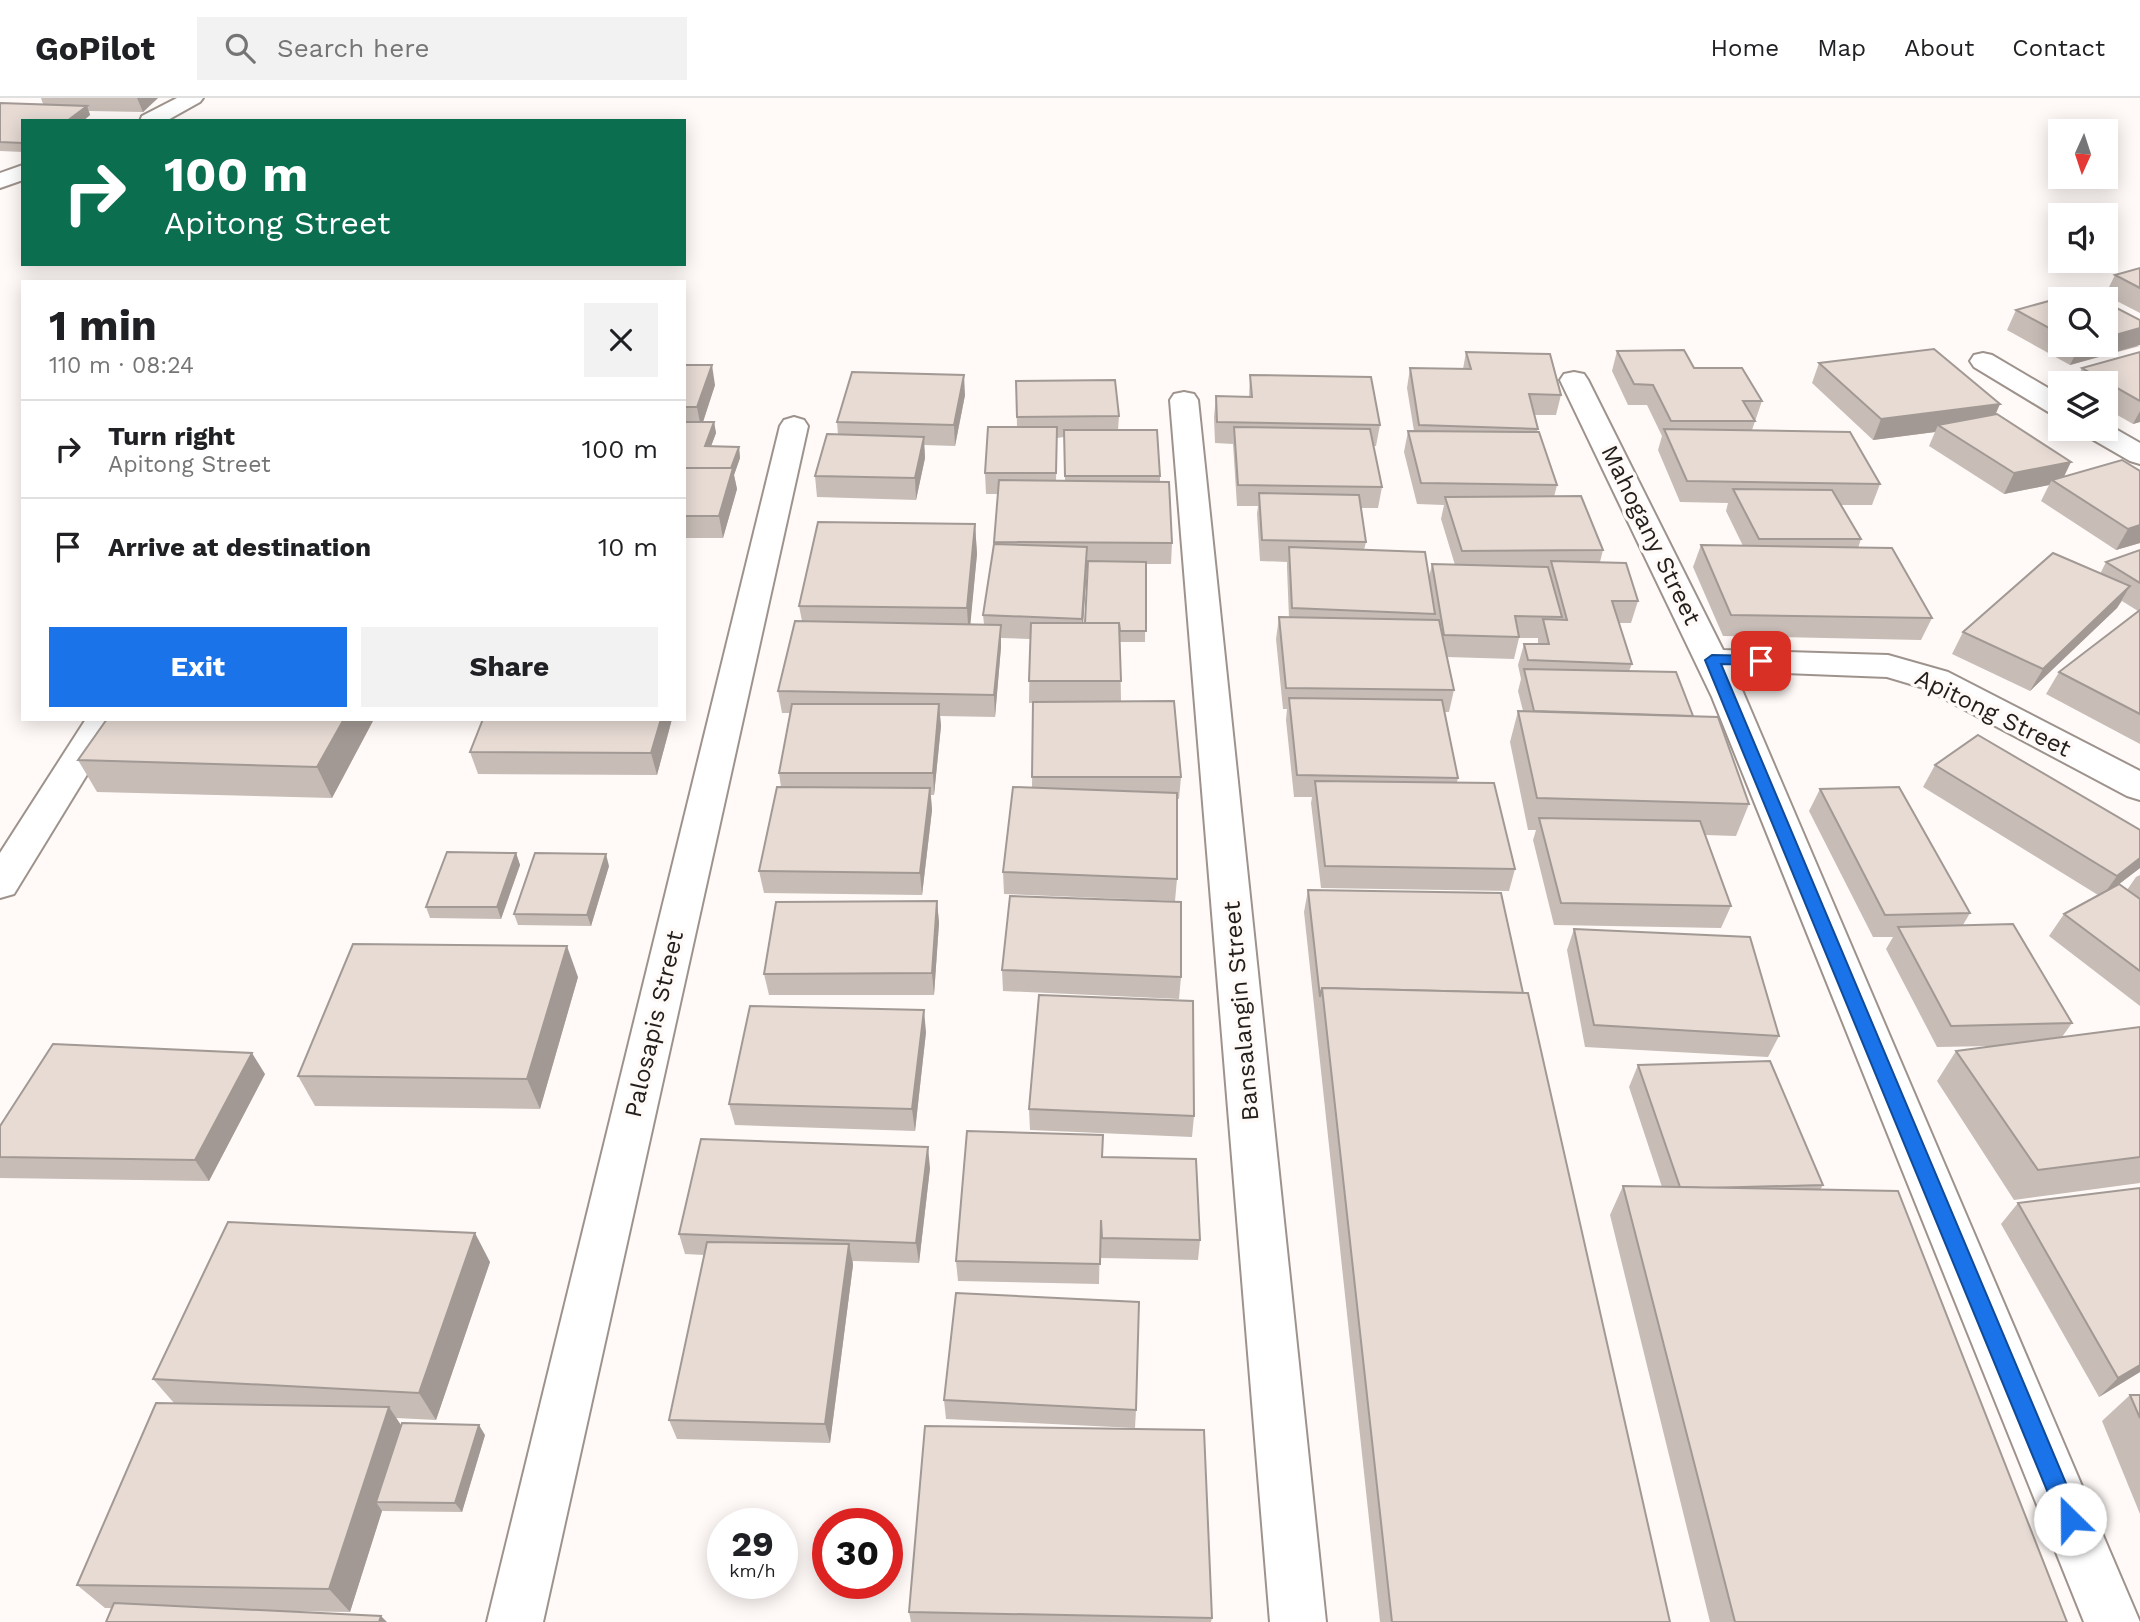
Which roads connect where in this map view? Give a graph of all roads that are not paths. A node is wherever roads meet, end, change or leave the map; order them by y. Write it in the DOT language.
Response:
graph roads {
  1 [pos="193,98"];
  2 [pos="154,119"];
  3 [pos="21,173"];
  4 [pos="0,181"];
  5 [pos="1983,361"];
  6 [pos="1574,380"];
  7 [pos="1184,400"];
  8 [pos="2048,400"];
  9 [pos="794,426"];
  10 [pos="2115,441"];
  11 [pos="2140,456"];
  12 [pos="1712,660"];
  13 [pos="103,721"];
  14 [pos="2140,787"];
  15 [pos="0,884"];
  16 [pos="515,1622"];
  17 [pos="1298,1622"];
  18 [pos="2112,1622"];
  1 -- 2 [label="street"];
  3 -- 4 [label="street"];
  5 -- 8 [label="street"];
  6 -- 12 [label="street, Mahogany Street"];
  7 -- 17 [label="street, Bansalangin Street"];
  9 -- 16 [label="street, Palosapis Street"];
  10 -- 11 [label="street"];
  12 -- 14 [label="street, Apitong Street"];
  12 -- 18 [label="street, Mahogany Street"];
  13 -- 15 [label="street"];
}
